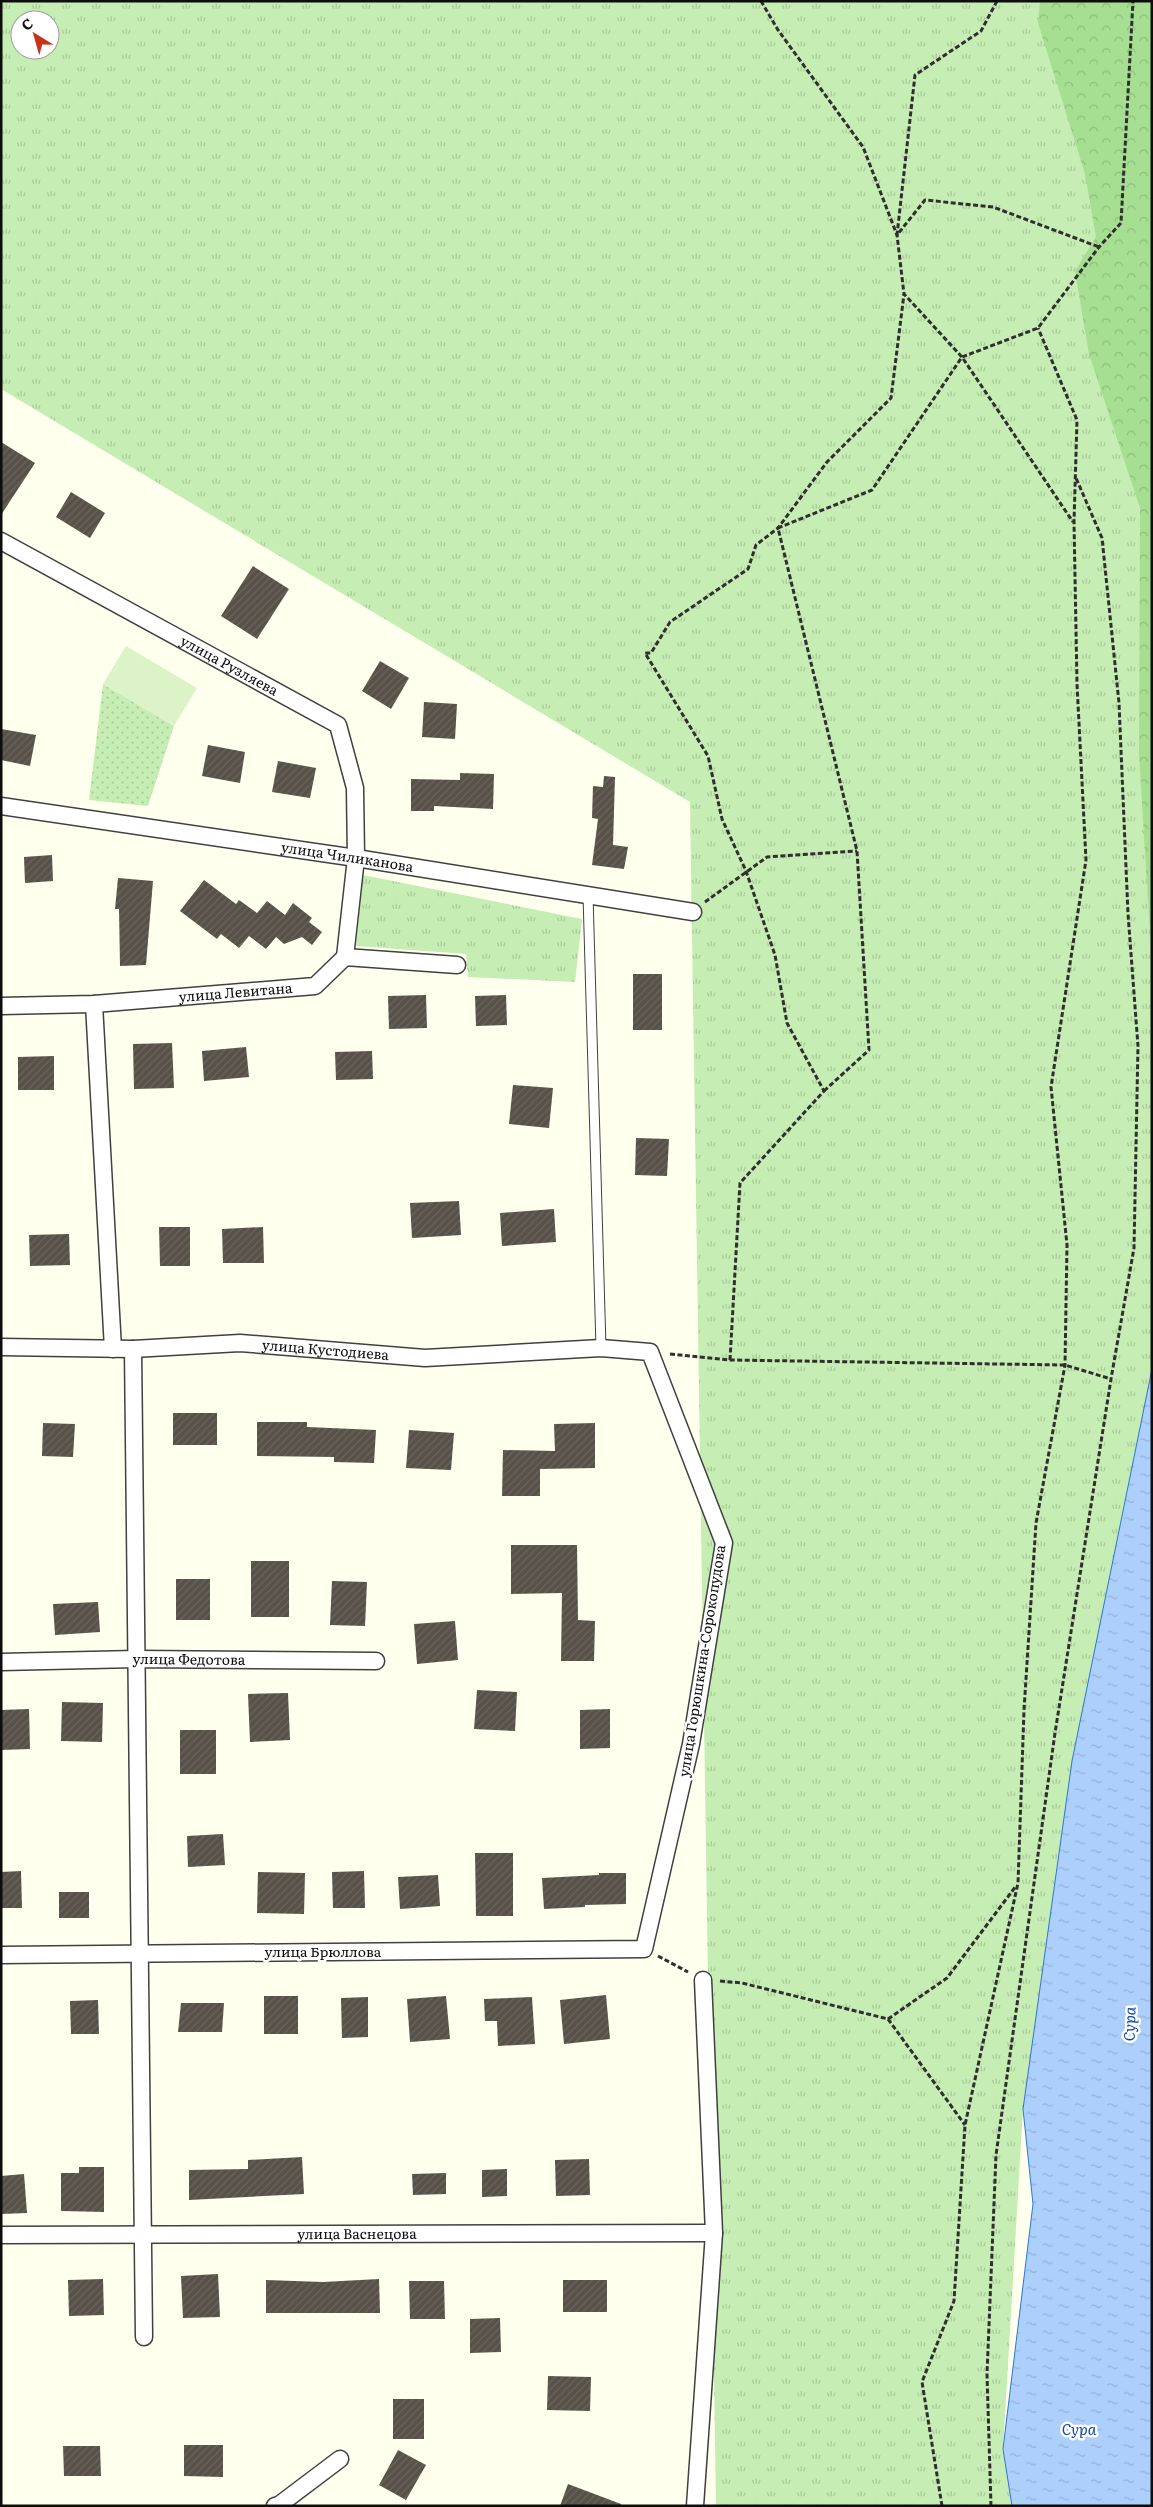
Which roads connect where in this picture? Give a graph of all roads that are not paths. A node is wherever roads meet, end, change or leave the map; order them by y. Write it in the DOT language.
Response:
graph roads {
  1 [pos="1,541"];
  2 [pos="1,806"];
  3 [pos="356,858"];
  4 [pos="588,895"];
  5 [pos="692,912"];
  6 [pos="345,957"];
  7 [pos="457,965"];
  8 [pos="94,1004"];
  9 [pos="1,1006"];
  10 [pos="1,1347"];
  11 [pos="601,1348"];
  12 [pos="113,1349"];
  13 [pos="133,1349"];
  14 [pos="650,1352"];
  15 [pos="136,1659"];
  16 [pos="376,1661"];
  17 [pos="1,1662"];
  18 [pos="644,1949"];
  19 [pos="140,1954"];
  20 [pos="1,1955"];
  21 [pos="703,1980"];
  22 [pos="714,2233"];
  23 [pos="143,2234"];
  24 [pos="1,2235"];
  25 [pos="144,2337"];
  26 [pos="340,2459"];
  27 [pos="275,2506"];
  28 [pos="695,2506"];
  1 -- 3 [label="street, улица Рузляева"];
  2 -- 3 [label="street, улица Чиликанова"];
  3 -- 4 [label="street, улица Чиликанова"];
  3 -- 6 [label="street, улица Рузляева"];
  4 -- 5 [label="street, улица Чиликанова"];
  4 -- 11 [label="lane"];
  6 -- 7 [label="street"];
  6 -- 8 [label="street, улица Левитана"];
  8 -- 9 [label="street, улица Левитана"];
  8 -- 12 [label="street"];
  10 -- 12 [label="street, улица Кустодиева"];
  11 -- 13 [label="street, улица Кустодиева"];
  11 -- 14 [label="street, улица Кустодиева"];
  12 -- 13 [label="street, улица Кустодиева"];
  13 -- 15 [label="street"];
  14 -- 18 [label="street, улица Горюшкина-Сорокопудова"];
  15 -- 16 [label="street, улица Федотова"];
  15 -- 17 [label="street, улица Федотова"];
  15 -- 19 [label="street"];
  18 -- 19 [label="street, улица Брюллова"];
  19 -- 20 [label="street, улица Брюллова"];
  19 -- 23 [label="street"];
  21 -- 22 [label="street"];
  22 -- 23 [label="street, улица Васнецова"];
  22 -- 28 [label="street"];
  23 -- 24 [label="street, улица Васнецова"];
  23 -- 25 [label="street"];
  26 -- 27 [label="street"];
}
